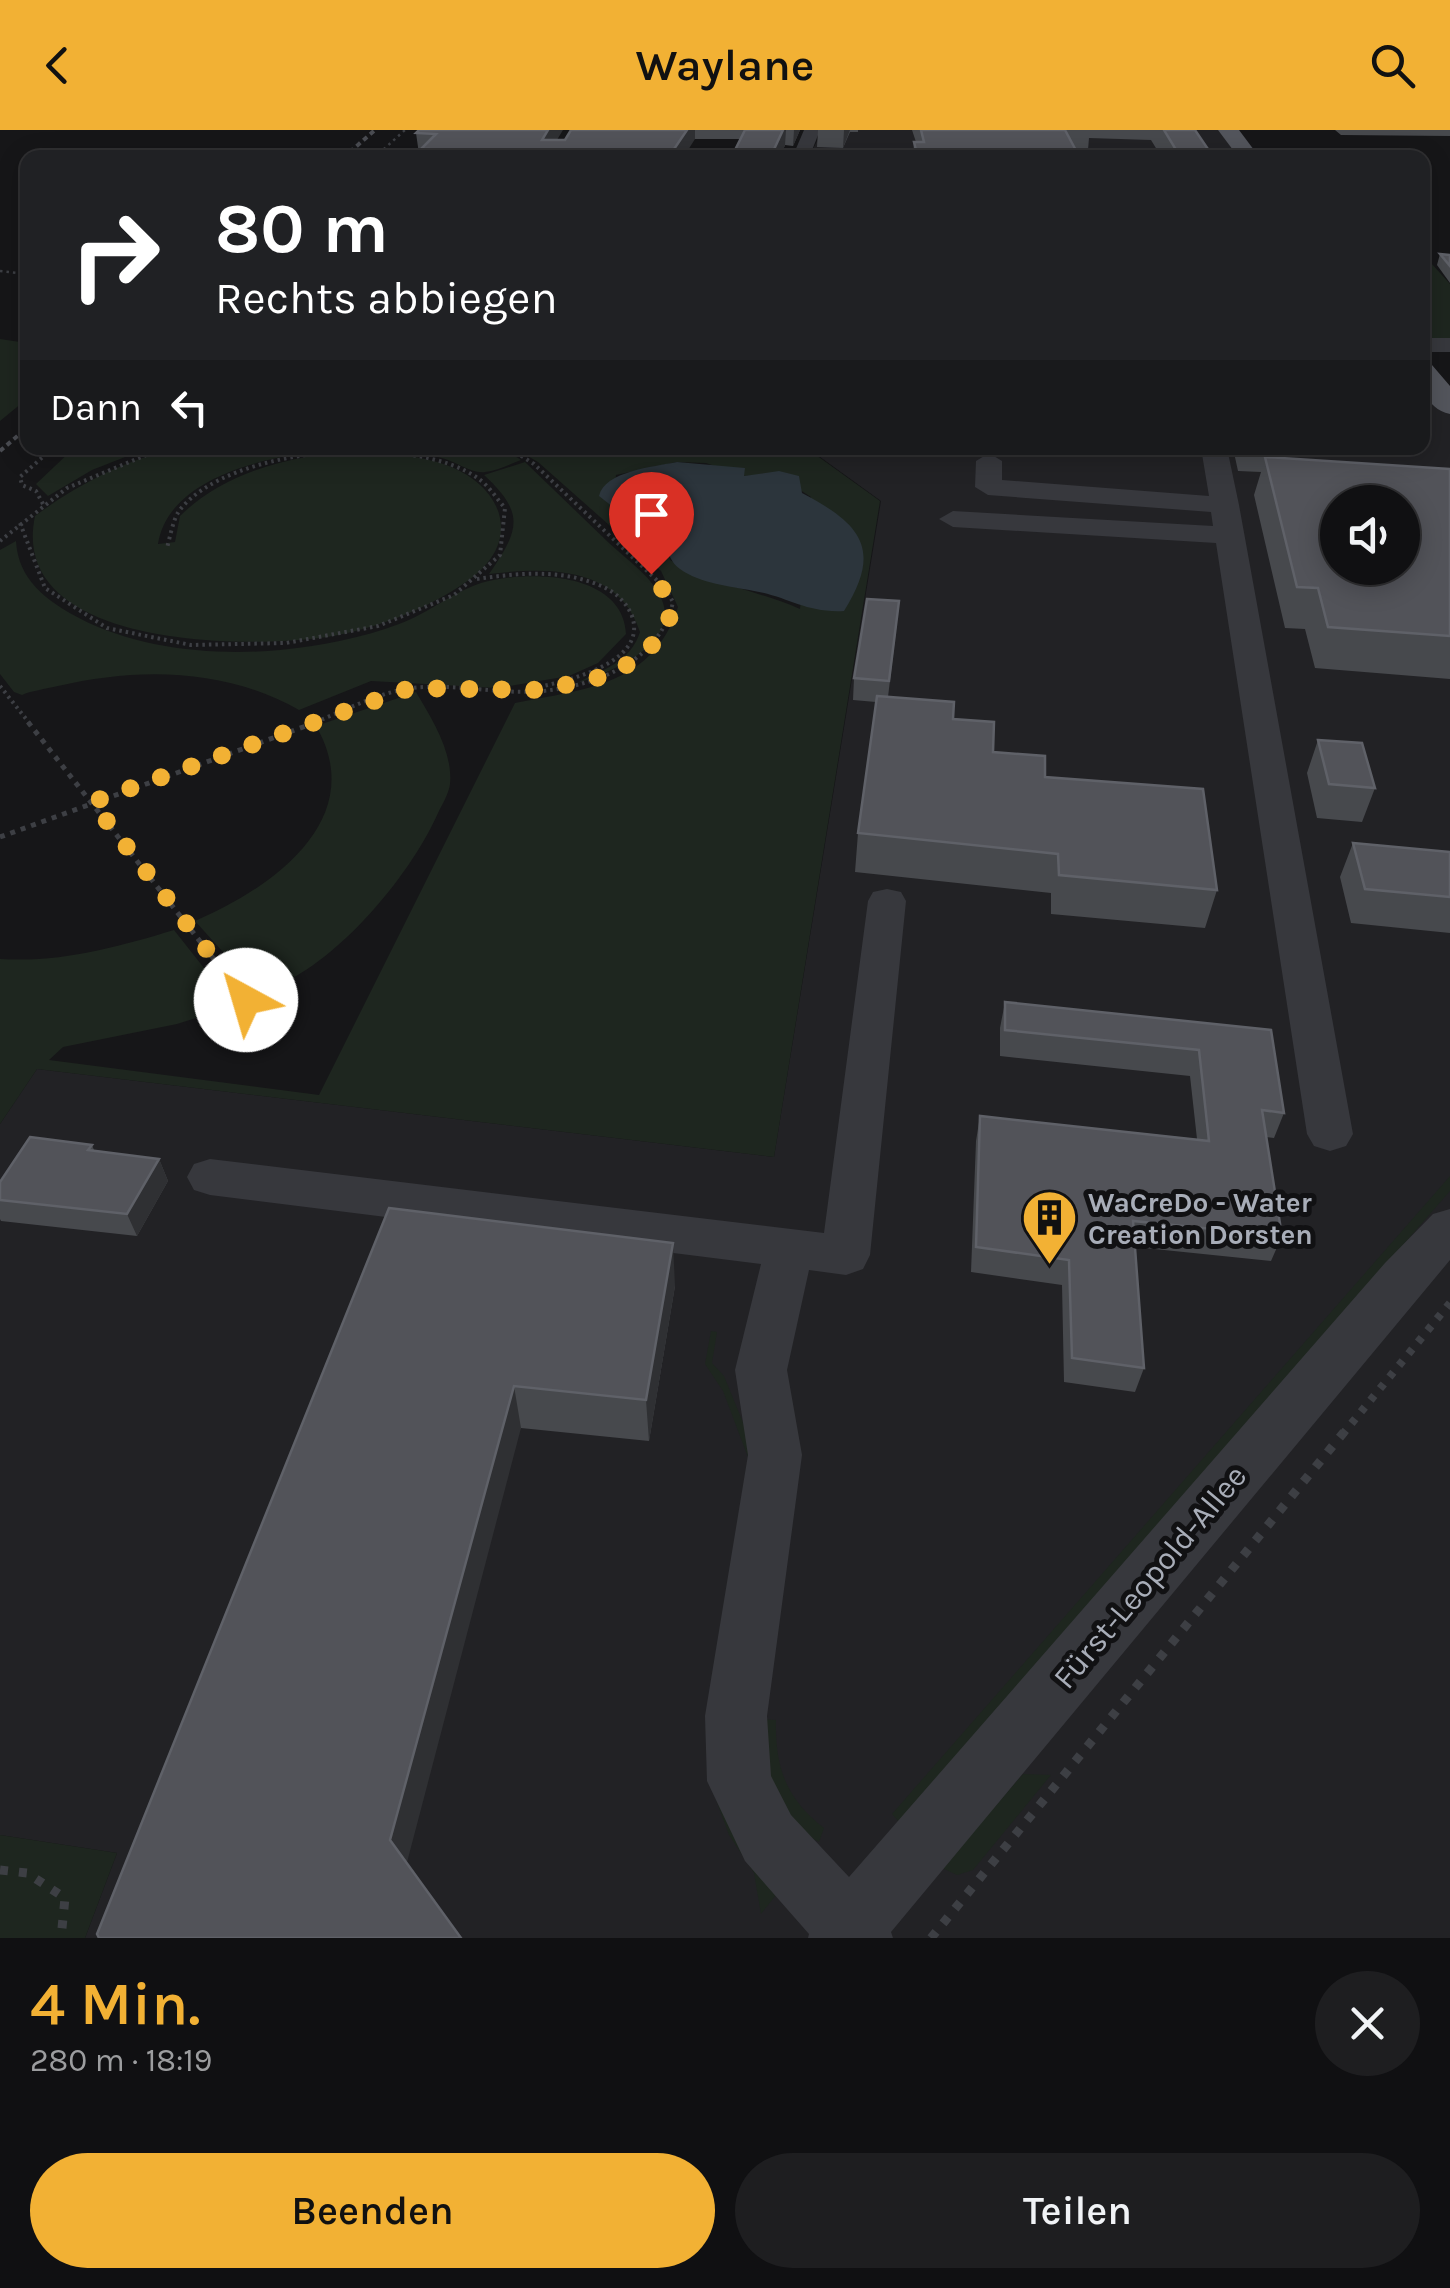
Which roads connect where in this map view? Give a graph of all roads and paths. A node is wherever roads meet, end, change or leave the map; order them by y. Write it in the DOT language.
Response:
graph roads {
  1 [pos="405,130"];
  2 [pos="1228,130"];
  3 [pos="383,150"];
  4 [pos="1244,150"];
  5 [pos="1430,381"];
  6 [pos="1450,405"];
  7 [pos="45,455"];
  8 [pos="143,455"];
  9 [pos="310,455"];
  10 [pos="405,455"];
  11 [pos="520,455"];
  12 [pos="990,455"];
  13 [pos="998,455"];
  14 [pos="1190,455"];
  15 [pos="1104,469"];
  16 [pos="1220,482"];
  17 [pos="43,504"];
  18 [pos="953,519"];
  19 [pos="20,523"];
  20 [pos="0,541"];
  21 [pos="166,548"];
  22 [pos="476,579"];
  23 [pos="0,686"];
  24 [pos="506,693"];
  25 [pos="92,802"];
  26 [pos="0,837"];
  27 [pos="887,901"];
  28 [pos="246,1000"];
  29 [pos="1330,1134"];
  30 [pos="210,1177"];
  31 [pos="1450,1228"];
  32 [pos="790,1248"];
  33 [pos="1450,1303"];
  34 [pos="0,1870"];
  35 [pos="851,1935"];
  36 [pos="61,1938"];
  37 [pos="932,1938"];
  1 -- 3 [label="path"];
  2 -- 4 [label="main road"];
  5 -- 6 [label="main road"];
  7 -- 17 [label="path"];
  8 -- 17 [label="path"];
  9 -- 21 [label="path"];
  10 -- 22 [label="path"];
  11 -- 24 [label="path"];
  12 -- 16 [label="street"];
  13 -- 15 [label="street"];
  14 -- 16 [label="street"];
  16 -- 18 [label="street"];
  16 -- 29 [label="street"];
  17 -- 19 [label="path"];
  19 -- 20 [label="path"];
  19 -- 22 [label="path"];
  22 -- 24 [label="path"];
  23 -- 25 [label="path"];
  24 -- 25 [label="path"];
  25 -- 26 [label="path"];
  25 -- 28 [label="path"];
  27 -- 32 [label="street"];
  30 -- 32 [label="street"];
  31 -- 35 [label="street, Fürst-Leopold-Allee"];
  32 -- 35 [label="street, Fürst-Leopold-Allee"];
  33 -- 37 [label="path"];
  34 -- 36 [label="path"];
}
